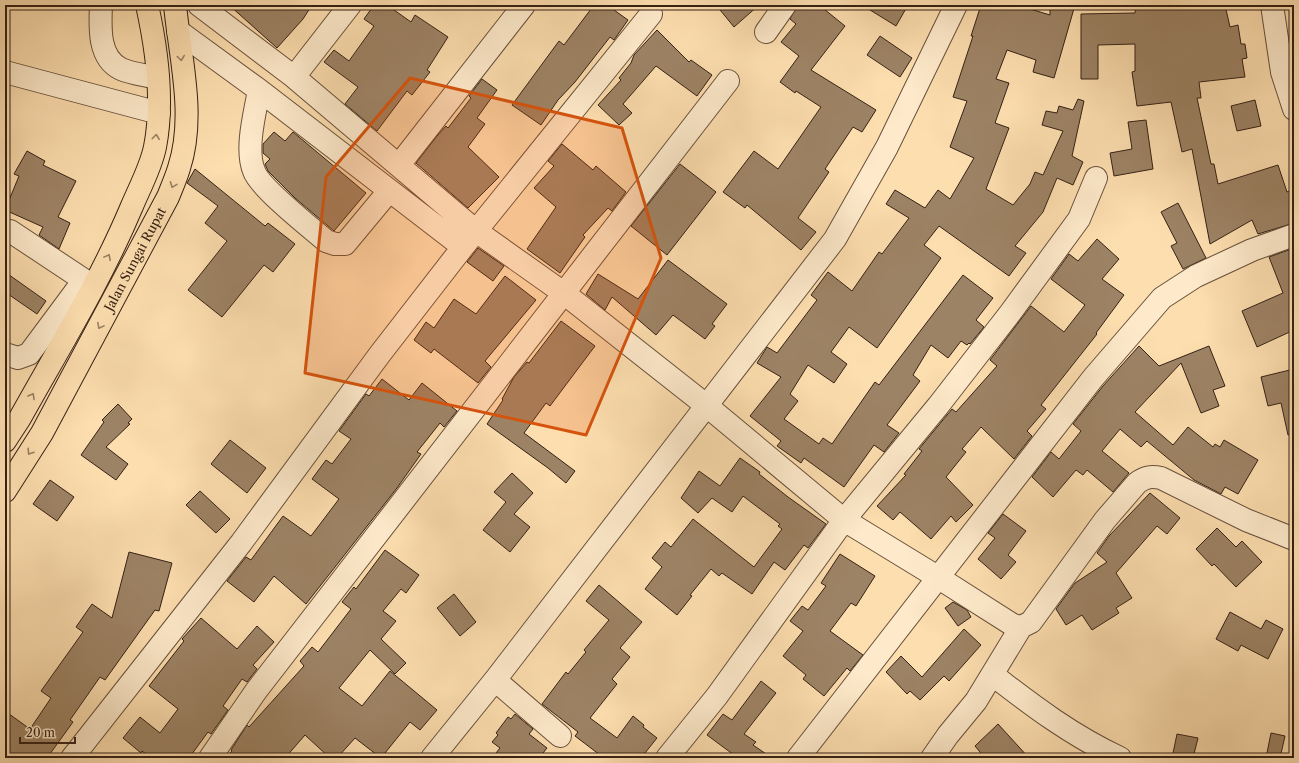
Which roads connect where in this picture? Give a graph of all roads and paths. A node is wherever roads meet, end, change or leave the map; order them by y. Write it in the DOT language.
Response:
graph roads {
  1 [pos="101,5"];
  2 [pos="147,5"];
  3 [pos="175,5"];
  4 [pos="199,5"];
  5 [pos="350,5"];
  6 [pos="524,5"];
  7 [pos="785,5"];
  8 [pos="956,5"];
  9 [pos="1272,5"];
  10 [pos="651,14"];
  11 [pos="178,31"];
  12 [pos="766,32"];
  13 [pos="5,72"];
  14 [pos="294,76"];
  15 [pos="158,78"];
  16 [pos="728,82"];
  17 [pos="259,90"];
  18 [pos="1294,109"];
  19 [pos="159,113"];
  20 [pos="399,165"];
  21 [pos="1096,178"];
  22 [pos="389,191"];
  23 [pos="10,231"];
  24 [pos="1294,235"];
  25 [pos="469,239"];
  26 [pos="88,283"];
  27 [pos="565,294"];
  28 [pos="5,354"];
  29 [pos="707,406"];
  30 [pos="20,418"];
  31 [pos="42,433"];
  32 [pos="5,441"];
  33 [pos="5,490"];
  34 [pos="844,520"];
  35 [pos="1294,539"];
  36 [pos="939,578"];
  37 [pos="1021,626"];
  38 [pos="993,675"];
  39 [pos="495,680"];
  40 [pos="560,736"];
  41 [pos="72,758"];
  42 [pos="210,758"];
  43 [pos="432,758"];
  44 [pos="667,758"];
  45 [pos="798,758"];
  46 [pos="932,758"];
  47 [pos="1120,758"];
  1 -- 15 [label="street"];
  2 -- 15 [label="main road, Jalan Sungai Rupat"];
  3 -- 11 [label="main road, Jalan Sungai Rupat"];
  4 -- 14 [label="street"];
  5 -- 14 [label="street"];
  6 -- 20 [label="street"];
  7 -- 12 [label="street"];
  8 -- 29 [label="street"];
  9 -- 18 [label="street"];
  10 -- 25 [label="street"];
  11 -- 17 [label="street"];
  11 -- 31 [label="main road, Jalan Sungai Rupat, one-way"];
  13 -- 19 [label="street"];
  14 -- 20 [label="street"];
  15 -- 19 [label="main road, Jalan Sungai Rupat"];
  16 -- 27 [label="street"];
  17 -- 22 [label="street"];
  17 -- 22 [label="street"];
  26 -- 19 [label="main road, Jalan Sungai Rupat, one-way"];
  20 -- 25 [label="street"];
  21 -- 34 [label="street"];
  22 -- 25 [label="street"];
  23 -- 26 [label="street"];
  24 -- 36 [label="street"];
  25 -- 27 [label="street"];
  25 -- 41 [label="street"];
  26 -- 28 [label="street"];
  30 -- 26 [label="main road, Jalan Sungai Rupat, one-way"];
  27 -- 29 [label="street"];
  27 -- 42 [label="street"];
  29 -- 34 [label="street"];
  29 -- 39 [label="street"];
  30 -- 31 [label="main road"];
  30 -- 32 [label="main road, Jalan Sungai Rupat"];
  31 -- 33 [label="main road, Jalan Sungai Rupat, one-way"];
  34 -- 36 [label="street"];
  34 -- 44 [label="street"];
  35 -- 37 [label="street"];
  36 -- 37 [label="street"];
  36 -- 45 [label="street"];
  37 -- 38 [label="street"];
  38 -- 46 [label="street"];
  38 -- 47 [label="street"];
  39 -- 40 [label="street"];
  39 -- 43 [label="street"];
}
